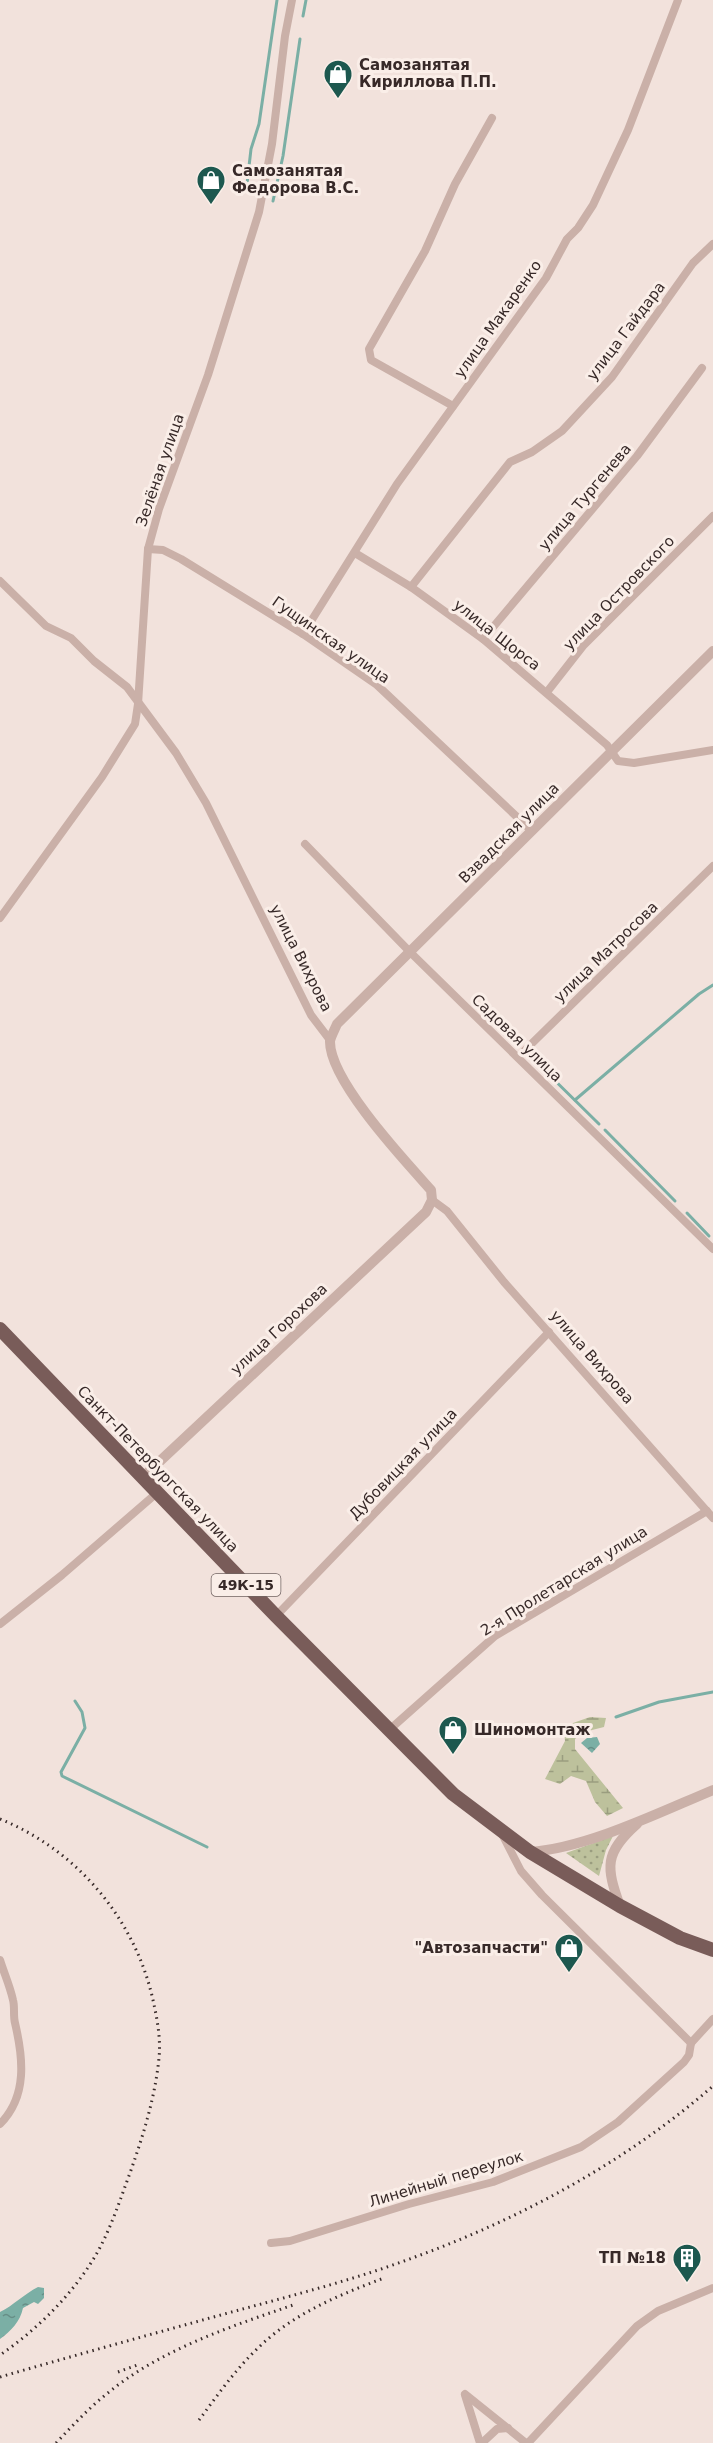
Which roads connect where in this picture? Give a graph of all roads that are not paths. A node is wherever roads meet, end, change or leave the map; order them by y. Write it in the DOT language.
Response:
graph roads {
  1 [pos="292,0"];
  2 [pos="678,0"];
  3 [pos="492,118"];
  4 [pos="713,244"];
  5 [pos="702,368"];
  6 [pos="453,406"];
  7 [pos="713,516"];
  8 [pos="148,549"];
  9 [pos="355,553"];
  10 [pos="0,581"];
  11 [pos="411,588"];
  12 [pos="303,634"];
  13 [pos="483,639"];
  14 [pos="713,651"];
  15 [pos="548,692"];
  16 [pos="138,704"];
  17 [pos="713,750"];
  18 [pos="612,753"];
  19 [pos="532,831"];
  20 [pos="305,844"];
  21 [pos="713,866"];
  22 [pos="0,918"];
  23 [pos="410,952"];
  24 [pos="330,1040"];
  25 [pos="518,1057"];
  26 [pos="432,1200"];
  27 [pos="713,1249"];
  28 [pos="0,1329"];
  29 [pos="549,1332"];
  30 [pos="143,1477"];
  31 [pos="158,1492"];
  32 [pos="710,1515"];
  33 [pos="276,1616"];
  34 [pos="0,1624"];
  35 [pos="388,1731"];
  36 [pos="713,1790"];
  37 [pos="641,1819"];
  38 [pos="501,1830"];
  39 [pos="530,1851"];
  40 [pos="620,1906"];
  41 [pos="713,1950"];
  42 [pos="0,1960"];
  43 [pos="713,2019"];
  44 [pos="691,2043"];
  45 [pos="0,2124"];
  46 [pos="271,2243"];
  47 [pos="713,2288"];
  48 [pos="508,2428"];
  49 [pos="481,2443"];
  50 [pos="527,2443"];
  1 -- 8 [label="street, Зелёная улица"];
  2 -- 6 [label="street, улица Макаренко"];
  3 -- 6 [label="street"];
  4 -- 11 [label="street, улица Гайдара"];
  5 -- 13 [label="street, улица Тургенева"];
  6 -- 9 [label="street, улица Макаренко"];
  7 -- 15 [label="street, улица Островского"];
  8 -- 12 [label="street, Гущинская улица"];
  8 -- 16 [label="street, Зелёная улица"];
  9 -- 11 [label="street, улица Щорса"];
  9 -- 12 [label="street, улица Макаренко"];
  10 -- 16 [label="street, улица Вихрова"];
  11 -- 13 [label="street, улица Щорса"];
  12 -- 19 [label="street, Гущинская улица"];
  13 -- 15 [label="street, улица Щорса"];
  14 -- 18 [label="street, Взвадская улица"];
  15 -- 18 [label="street, улица Щорса"];
  16 -- 22 [label="street, Зелёная улица"];
  16 -- 24 [label="street, улица Вихрова"];
  17 -- 18 [label="street"];
  18 -- 19 [label="street, Взвадская улица"];
  19 -- 23 [label="street, Взвадская улица"];
  20 -- 23 [label="street, Садовая улица"];
  21 -- 25 [label="street, улица Матросова"];
  23 -- 24 [label="street, Взвадская улица"];
  23 -- 25 [label="street, Садовая улица"];
  24 -- 26 [label="street, улица Вихрова"];
  25 -- 27 [label="street, Садовая улица"];
  26 -- 29 [label="street, улица Вихрова"];
  26 -- 30 [label="street, улица Горохова"];
  28 -- 30 [label="main road, Санкт-Петербургская улица / 49К-15"];
  29 -- 32 [label="street, улица Вихрова"];
  29 -- 33 [label="street, Дубовицкая улица"];
  30 -- 31 [label="main road, Санкт-Петербургская улица / 49К-15"];
  31 -- 33 [label="main road, Санкт-Петербургская улица / 49К-15"];
  31 -- 34 [label="street"];
  32 -- 35 [label="street, 2-я Пролетарская улица"];
  33 -- 35 [label="main road, Санкт-Петербургская улица / 49К-15"];
  35 -- 38 [label="main road, Санкт-Петербургская улица / 49К-15"];
  36 -- 37 [label="street"];
  37 -- 39 [label="street"];
  37 -- 40 [label="street"];
  38 -- 39 [label="main road, 49К-15"];
  38 -- 44 [label="street, Санкт-Петербургская улица"];
  39 -- 40 [label="main road, 49К-15"];
  40 -- 41 [label="main road, 49К-15"];
  42 -- 45 [label="street"];
  43 -- 44 [label="street, Линейный переулок"];
  44 -- 46 [label="street, Линейный переулок"];
  47 -- 50 [label="street"];
  48 -- 49 [label="street"];
  48 -- 49 [label="street"];
  48 -- 50 [label="street"];
}
